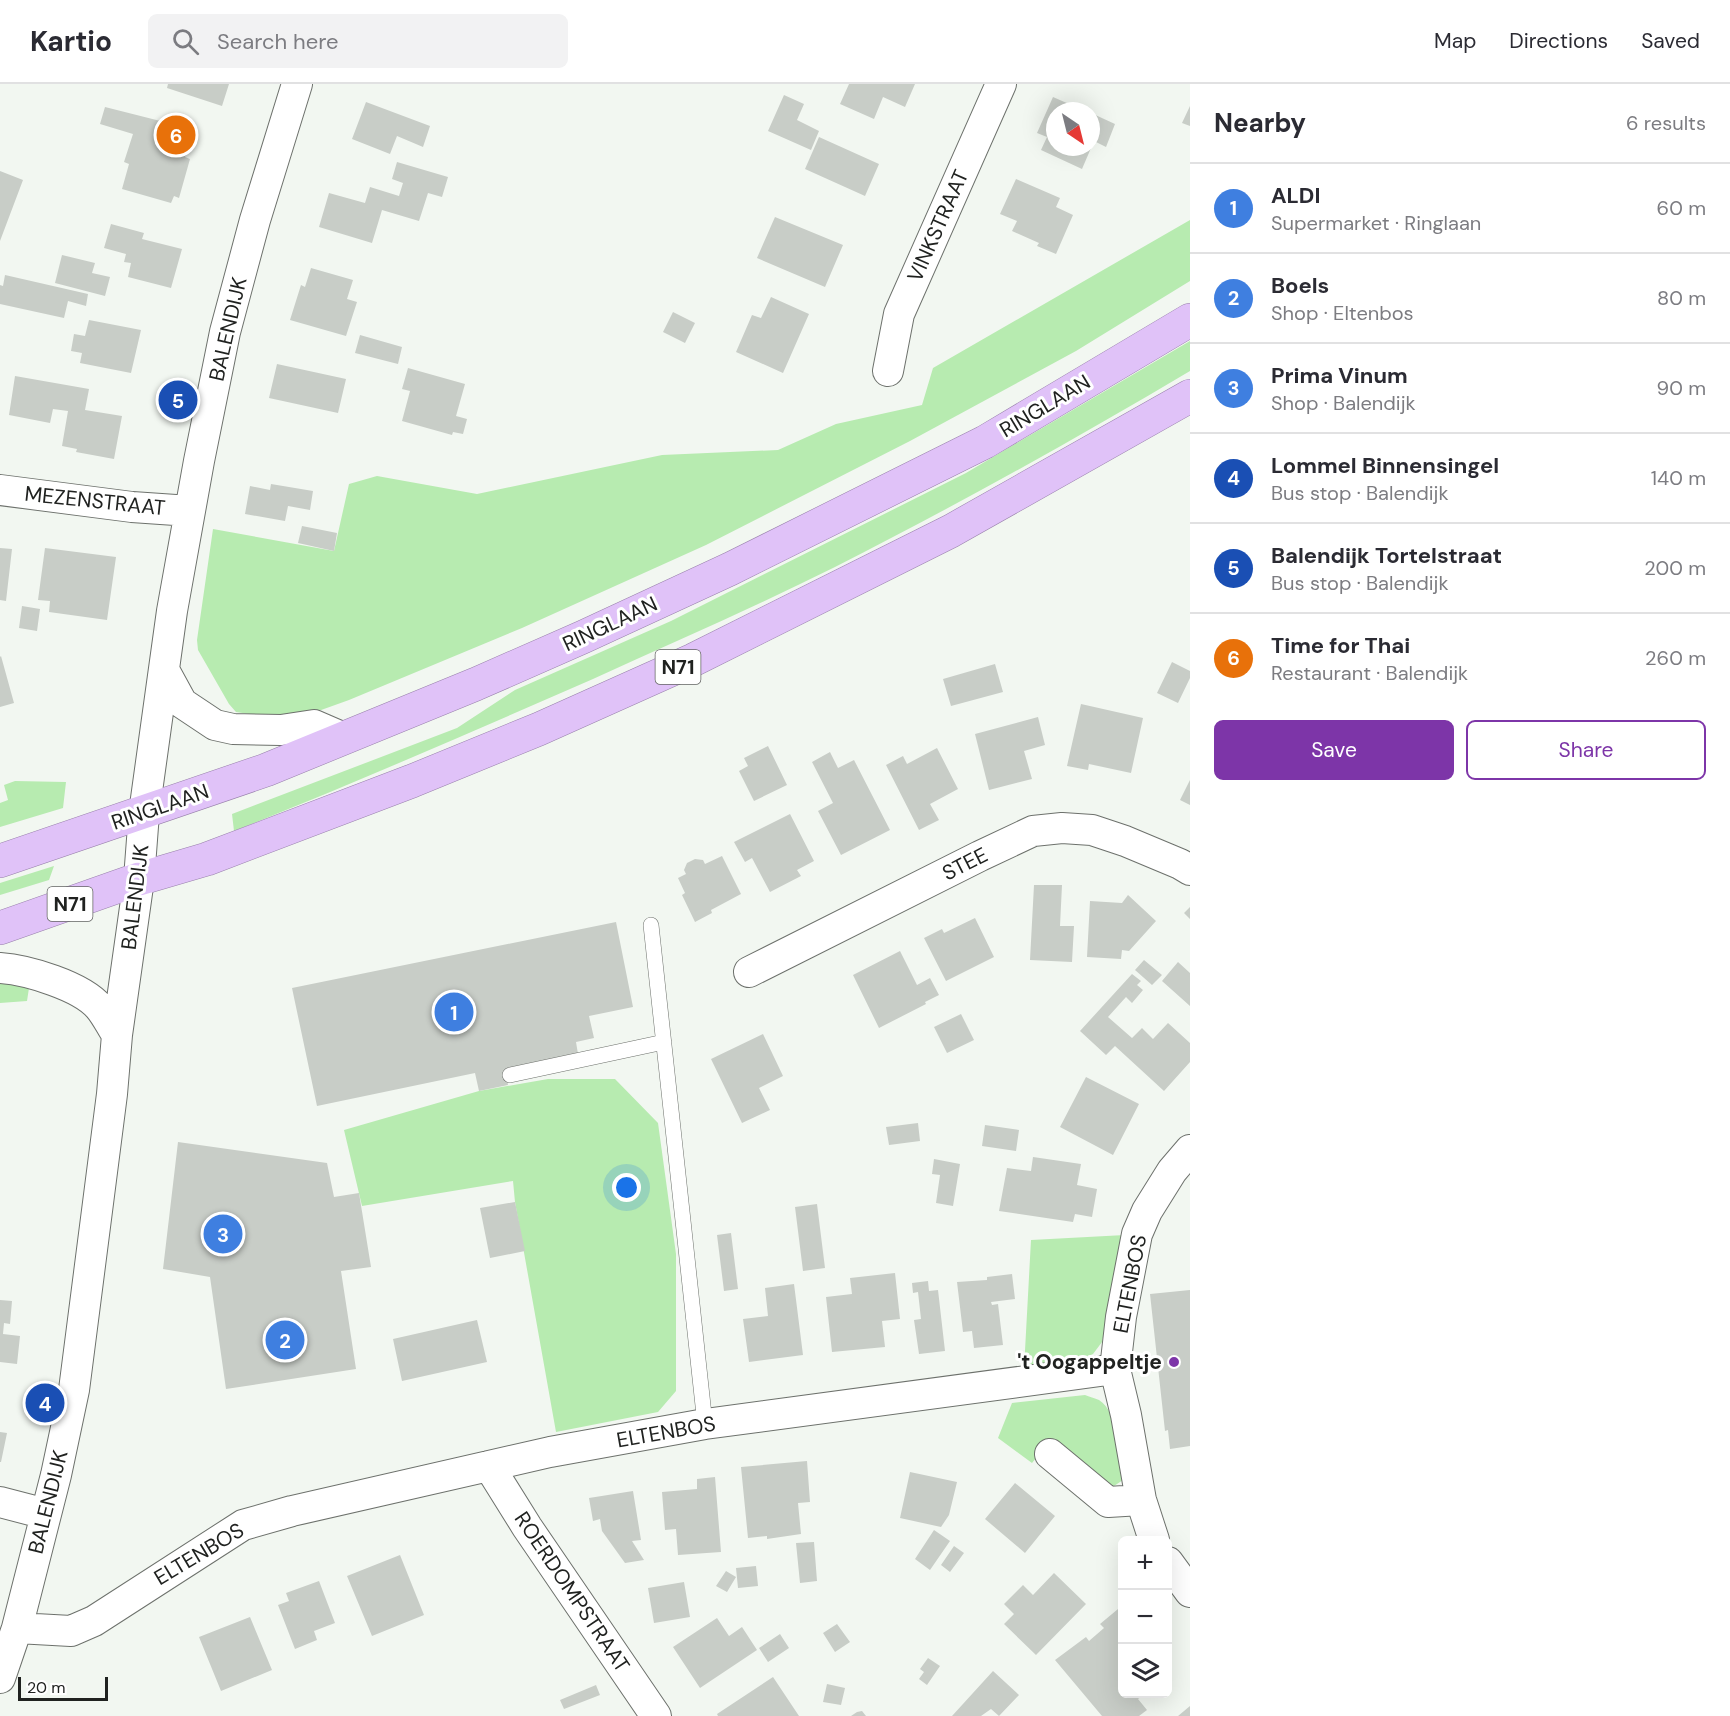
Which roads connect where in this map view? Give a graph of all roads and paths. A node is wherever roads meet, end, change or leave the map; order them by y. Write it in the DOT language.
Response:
graph roads {
  1 [pos="297,84"];
  2 [pos="1001,84"];
  3 [pos="1190,320"];
  4 [pos="888,371"];
  5 [pos="1190,396"];
  6 [pos="0,490"];
  7 [pos="190,512"];
  8 [pos="164,670"];
  9 [pos="344,738"];
  10 [pos="144,813"];
  11 [pos="0,861"];
  12 [pos="1190,870"];
  13 [pos="139,879"];
  14 [pos="651,925"];
  15 [pos="0,928"];
  16 [pos="0,968"];
  17 [pos="750,972"];
  18 [pos="117,1035"];
  19 [pos="664,1042"];
  20 [pos="510,1075"];
  21 [pos="1190,1150"];
  22 [pos="1115,1369"];
  23 [pos="705,1424"];
  24 [pos="1050,1454"];
  25 [pos="489,1466"];
  26 [pos="1141,1500"];
  27 [pos="0,1502"];
  28 [pos="46,1514"];
  29 [pos="1153,1536"];
  30 [pos="1172,1569"];
  31 [pos="1190,1592"];
  32 [pos="17,1628"];
  33 [pos="0,1678"];
  34 [pos="656,1716"];
  1 -- 7 [label="street, BALENDIJK"];
  2 -- 4 [label="street, VINKSTRAAT"];
  3 -- 9 [label="highway, RINGLAAN"];
  5 -- 13 [label="highway, N71"];
  6 -- 7 [label="street, MEZENSTRAAT"];
  7 -- 8 [label="street, BALENDIJK"];
  8 -- 9 [label="street"];
  8 -- 10 [label="street, BALENDIJK"];
  9 -- 10 [label="highway, RINGLAAN"];
  10 -- 11 [label="highway, RINGLAAN"];
  10 -- 13 [label="street, BALENDIJK"];
  12 -- 17 [label="street, STEE"];
  13 -- 15 [label="highway, N71"];
  13 -- 18 [label="street, BALENDIJK"];
  14 -- 19 [label="lane"];
  16 -- 18 [label="street"];
  18 -- 28 [label="street, BALENDIJK"];
  19 -- 20 [label="lane"];
  19 -- 23 [label="lane"];
  21 -- 22 [label="street, ELTENBOS"];
  22 -- 23 [label="street, ELTENBOS"];
  22 -- 26 [label="street"];
  23 -- 25 [label="street, ELTENBOS"];
  24 -- 26 [label="street"];
  25 -- 32 [label="street, ELTENBOS"];
  25 -- 34 [label="street, ROERDOMPSTRAAT"];
  26 -- 29 [label="street"];
  27 -- 28 [label="street"];
  28 -- 32 [label="street, BALENDIJK"];
  30 -- 31 [label="street"];
  32 -- 33 [label="street, BALENDIJK"];
}
